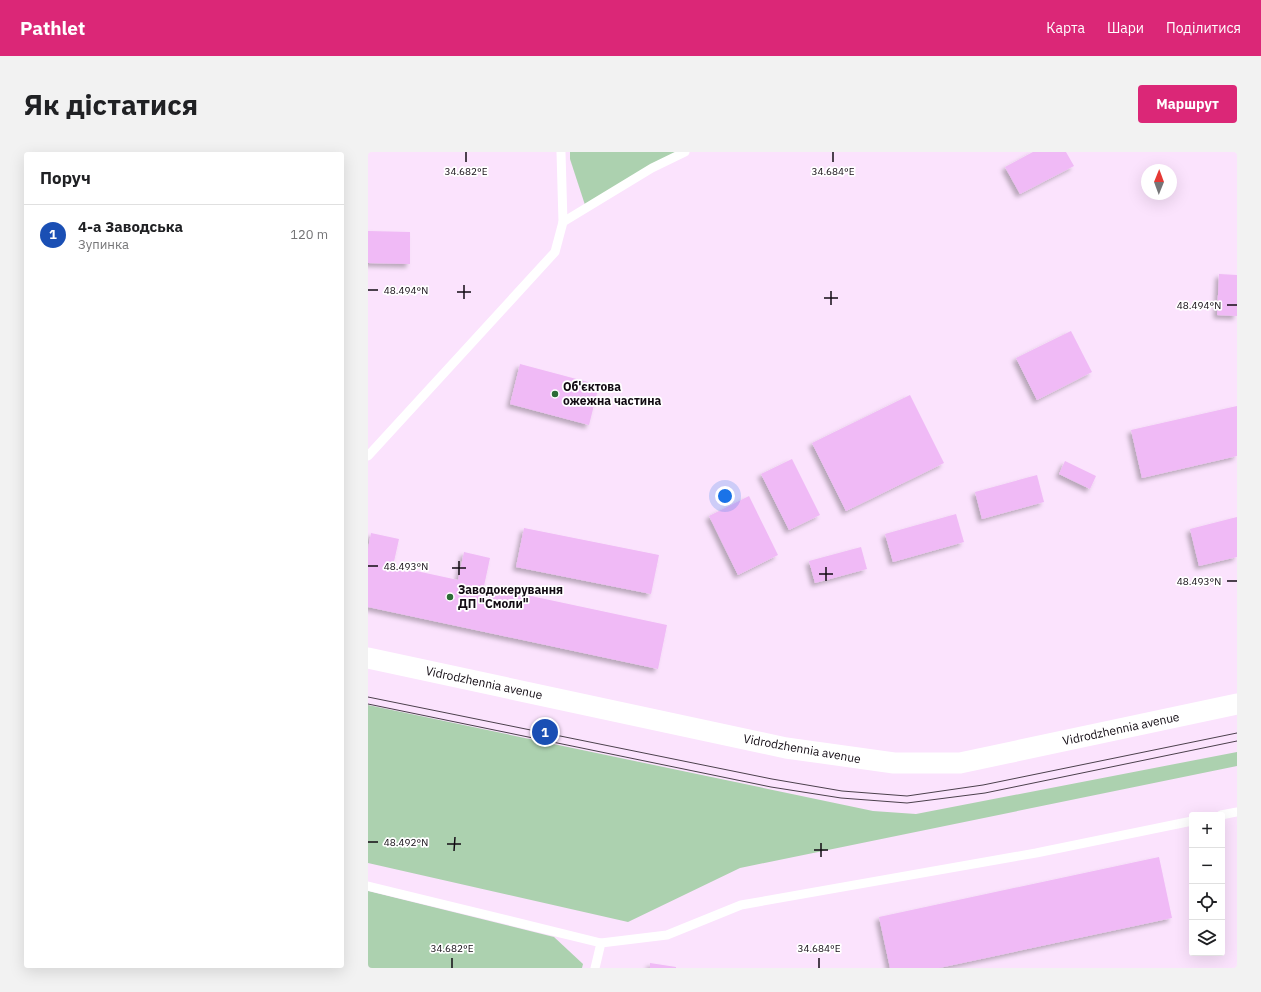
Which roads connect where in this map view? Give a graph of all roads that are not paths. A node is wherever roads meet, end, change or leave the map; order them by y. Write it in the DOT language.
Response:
graph roads {
  1 [pos="561,152"];
  2 [pos="685,152"];
  3 [pos="563,222"];
  4 [pos="368,456"];
  5 [pos="368,658"];
  6 [pos="1237,704"];
  7 [pos="1237,812"];
  8 [pos="1225,814"];
  9 [pos="1189,822"];
  10 [pos="368,886"];
  11 [pos="600,943"];
  12 [pos="595,968"];
  1 -- 3 [label="lane"];
  2 -- 3 [label="lane"];
  3 -- 4 [label="lane"];
  5 -- 6 [label="street, Vidrodzhennia avenue"];
  7 -- 8 [label="lane"];
  9 -- 11 [label="lane"];
  10 -- 11 [label="lane"];
  11 -- 12 [label="lane"];
}
